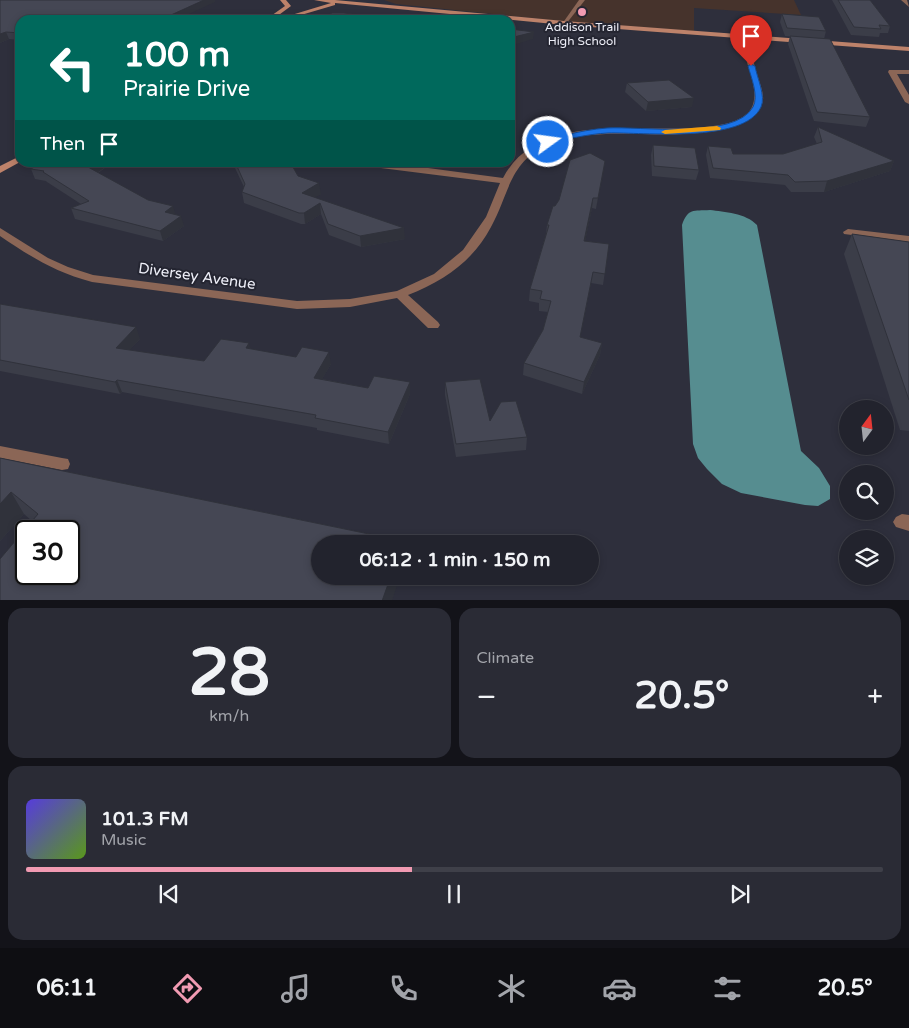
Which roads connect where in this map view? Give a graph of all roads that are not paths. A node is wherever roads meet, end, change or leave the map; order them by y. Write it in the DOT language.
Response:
graph roads {
  1 [pos="283,0"];
  2 [pos="317,0"];
  3 [pos="345,0"];
  4 [pos="378,0"];
  5 [pos="582,0"];
  6 [pos="904,0"];
  7 [pos="338,3"];
  8 [pos="909,5"];
  9 [pos="393,6"];
  10 [pos="276,15"];
  11 [pos="296,15"];
  12 [pos="419,15"];
  13 [pos="484,15"];
  14 [pos="515,18"];
  15 [pos="564,23"];
  16 [pos="515,24"];
  17 [pos="558,28"];
  18 [pos="747,41"];
  19 [pos="909,49"];
  20 [pos="876,55"];
  21 [pos="886,55"];
  22 [pos="909,57"];
  23 [pos="909,72"];
  24 [pos="909,102"];
  25 [pos="15,162"];
  26 [pos="515,163"];
  27 [pos="396,167"];
  28 [pos="512,167"];
  29 [pos="0,170"];
  30 [pos="505,181"];
  31 [pos="0,231"];
  32 [pos="848,232"];
  33 [pos="909,239"];
  34 [pos="400,294"];
  35 [pos="433,325"];
  36 [pos="0,452"];
  37 [pos="62,464"];
  1 -- 10 [label="main road"];
  2 -- 7 [label="main road"];
  3 -- 7 [label="main road"];
  4 -- 9 [label="main road"];
  5 -- 15 [label="street"];
  6 -- 8 [label="street"];
  7 -- 9 [label="main road"];
  7 -- 11 [label="main road"];
  7 -- 12 [label="main road"];
  9 -- 13 [label="main road"];
  14 -- 15 [label="main road"];
  15 -- 17 [label="main road"];
  15 -- 18 [label="main road"];
  16 -- 17 [label="main road"];
  17 -- 18 [label="main road"];
  18 -- 19 [label="main road"];
  18 -- 20 [label="main road"];
  18 -- 26 [label="street, Diversey Avenue"];
  21 -- 22 [label="main road"];
  23 -- 24 [label="street"];
  25 -- 29 [label="main road"];
  27 -- 30 [label="street"];
  28 -- 30 [label="street, Diversey Avenue"];
  30 -- 34 [label="street, Diversey Avenue"];
  31 -- 34 [label="street, Diversey Avenue"];
  32 -- 33 [label="street"];
  34 -- 35 [label="street"];
  36 -- 37 [label="street"];
}
